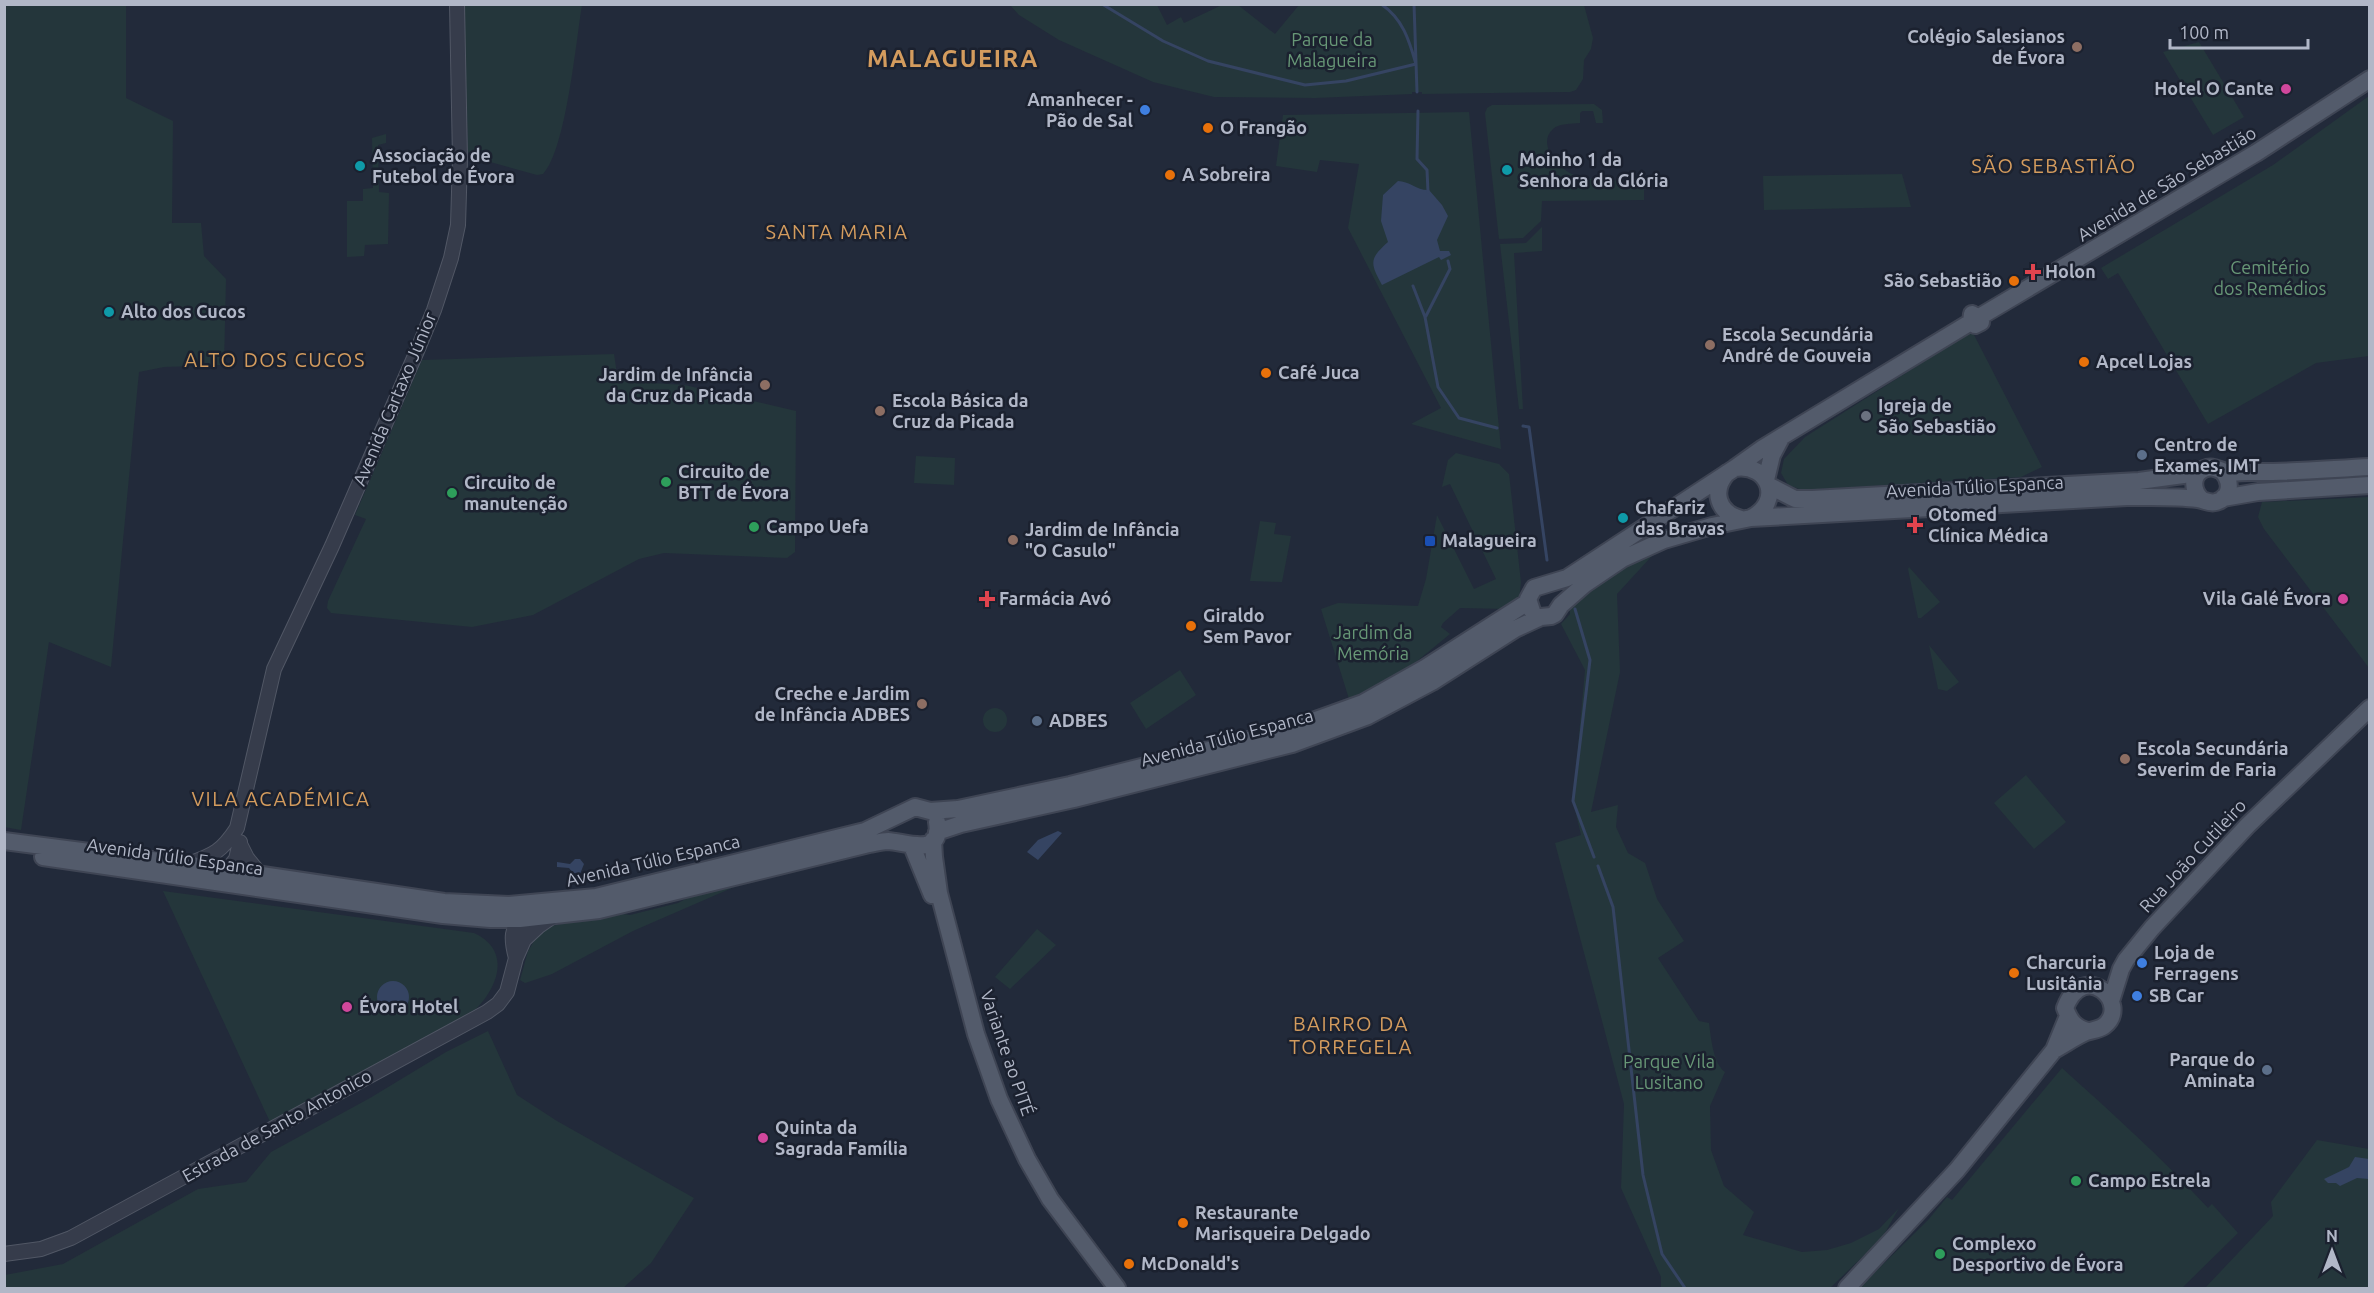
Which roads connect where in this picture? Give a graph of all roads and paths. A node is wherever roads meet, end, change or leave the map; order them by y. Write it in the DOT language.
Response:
graph roads {
  1 [pos="456,4"];
  2 [pos="2370,79"];
  3 [pos="1782,438"];
  4 [pos="2370,467"];
  5 [pos="1731,471"];
  6 [pos="2223,472"];
  7 [pos="2198,473"];
  8 [pos="1767,483"];
  9 [pos="2370,485"];
  10 [pos="2223,498"];
  11 [pos="2201,499"];
  12 [pos="1746,519"];
  13 [pos="1550,585"];
  14 [pos="1528,603"];
  15 [pos="1561,605"];
  16 [pos="1540,617"];
  17 [pos="2370,708"];
  18 [pos="930,811"];
  19 [pos="902,814"];
  20 [pos="935,836"];
  21 [pos="4,841"];
  22 [pos="233,844"];
  23 [pos="908,845"];
  24 [pos="4,850"];
  25 [pos="230,867"];
  26 [pos="184,871"];
  27 [pos="261,875"];
  28 [pos="243,887"];
  29 [pos="554,909"];
  30 [pos="517,917"];
  31 [pos="490,919"];
  32 [pos="518,941"];
  33 [pos="2126,960"];
  34 [pos="2091,985"];
  35 [pos="2111,1001"];
  36 [pos="2068,1016"];
  37 [pos="2088,1031"];
  38 [pos="2054,1050"];
  39 [pos="4,1254"];
  40 [pos="1107,1288"];
  41 [pos="1117,1288"];
  42 [pos="1847,1288"];
  1 -- 22 [label="street, Avenida Cartaxo Júnior"];
  2 -- 3 [label="main road, Avenida de São Sebastião"];
  3 -- 5 [label="main road, Avenida de São Sebastião"];
  3 -- 8 [label="main road"];
  4 -- 6 [label="main road, Avenida Túlio Espanca"];
  5 -- 8 [label="main road, Avenida Túlio Espanca"];
  5 -- 12 [label="main road"];
  5 -- 13 [label="main road, Avenida Túlio Espanca"];
  6 -- 7 [label="main road, Avenida Túlio Espanca"];
  6 -- 10 [label="main road"];
  7 -- 8 [label="main road, Avenida Túlio Espanca"];
  7 -- 11 [label="main road"];
  8 -- 12 [label="main road"];
  9 -- 10 [label="main road, Avenida Túlio Espanca"];
  10 -- 11 [label="main road, Avenida Túlio Espanca"];
  11 -- 12 [label="main road, Avenida Túlio Espanca"];
  12 -- 15 [label="main road, Avenida Túlio Espanca"];
  13 -- 14 [label="main road, Avenida Túlio Espanca"];
  13 -- 15 [label="main road"];
  14 -- 16 [label="main road"];
  14 -- 18 [label="main road, Avenida Túlio Espanca"];
  15 -- 16 [label="main road, Avenida Túlio Espanca"];
  16 -- 20 [label="main road, Avenida Túlio Espanca"];
  17 -- 33 [label="main road, Rua João Cutileiro"];
  18 -- 19 [label="main road, Avenida Túlio Espanca"];
  18 -- 20 [label="main road"];
  19 -- 23 [label="main road"];
  19 -- 29 [label="main road, Avenida Túlio Espanca"];
  20 -- 23 [label="main road, Avenida Túlio Espanca"];
  20 -- 41 [label="main road, Variante ao PITÉ"];
  21 -- 26 [label="main road, Avenida Túlio Espanca"];
  22 -- 25 [label="street"];
  22 -- 26 [label="street"];
  22 -- 27 [label="street"];
  23 -- 29 [label="main road, Avenida Túlio Espanca"];
  23 -- 40 [label="main road, Variante ao PITÉ"];
  24 -- 26 [label="main road, Avenida Túlio Espanca"];
  25 -- 26 [label="main road, Avenida Túlio Espanca"];
  25 -- 27 [label="main road, Avenida Túlio Espanca"];
  25 -- 28 [label="street"];
  26 -- 28 [label="main road, Avenida Túlio Espanca"];
  27 -- 30 [label="main road, Avenida Túlio Espanca"];
  28 -- 31 [label="main road, Avenida Túlio Espanca"];
  29 -- 30 [label="main road, Avenida Túlio Espanca"];
  29 -- 32 [label="street"];
  30 -- 31 [label="main road, Avenida Túlio Espanca"];
  30 -- 32 [label="street, Estrada de Santo Antonico"];
  31 -- 32 [label="street"];
  32 -- 39 [label="street, Estrada de Santo Antonico"];
  33 -- 34 [label="main road, Rua João Cutileiro"];
  33 -- 35 [label="main road, Rua João Cutileiro"];
  34 -- 35 [label="main road"];
  34 -- 36 [label="main road, Rua João Cutileiro"];
  35 -- 37 [label="main road, Rua João Cutileiro"];
  36 -- 37 [label="main road"];
  36 -- 38 [label="main road, Rua João Cutileiro"];
  37 -- 38 [label="main road, Rua João Cutileiro"];
  38 -- 42 [label="main road, Rua João Cutileiro"];
}
